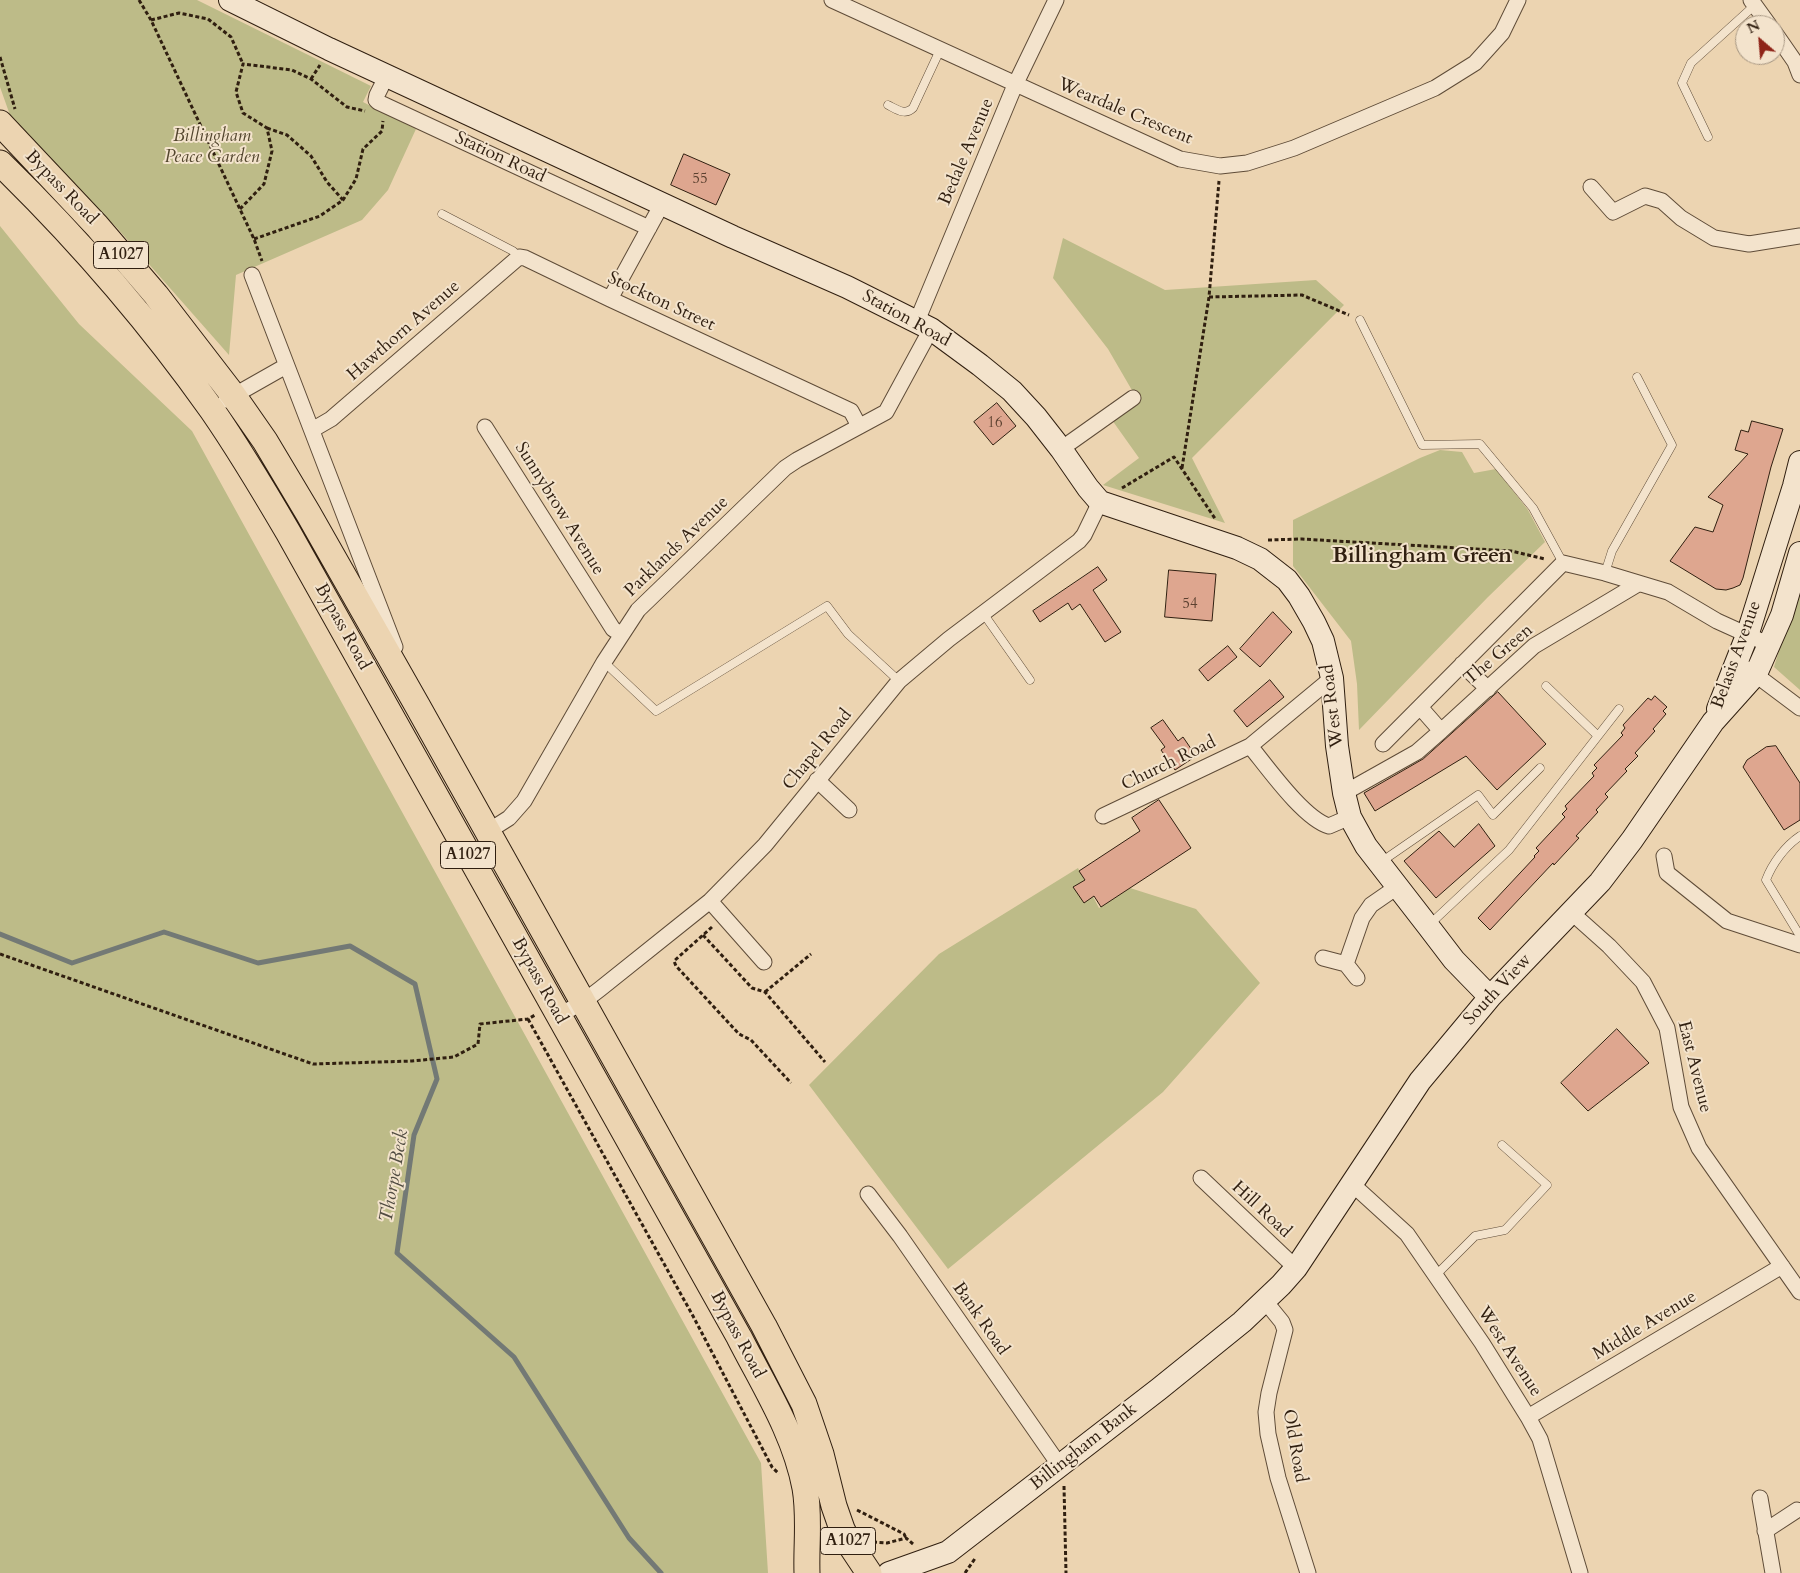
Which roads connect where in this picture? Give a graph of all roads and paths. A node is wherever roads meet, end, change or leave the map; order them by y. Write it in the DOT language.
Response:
graph roads {
  1 [pos="139,0"];
  2 [pos="230,0"];
  3 [pos="832,0"];
  4 [pos="1056,0"];
  5 [pos="1518,0"];
  6 [pos="1753,3"];
  7 [pos="1762,15"];
  8 [pos="152,20"];
  9 [pos="1785,48"];
  10 [pos="940,50"];
  11 [pos="0,57"];
  12 [pos="243,64"];
  13 [pos="1798,67"];
  14 [pos="387,75"];
  15 [pos="1015,85"];
  16 [pos="385,105"];
  17 [pos="888,105"];
  18 [pos="8,117"];
  19 [pos="267,128"];
  20 [pos="1708,137"];
  21 [pos="0,163"];
  22 [pos="1220,166"];
  23 [pos="1590,186"];
  24 [pos="344,200"];
  25 [pos="662,204"];
  26 [pos="240,209"];
  27 [pos="442,214"];
  28 [pos="649,228"];
  29 [pos="1800,236"];
  30 [pos="254,239"];
  31 [pos="519,257"];
  32 [pos="252,275"];
  33 [pos="1209,297"];
  34 [pos="610,299"];
  35 [pos="1360,320"];
  36 [pos="924,325"];
  37 [pos="286,366"];
  38 [pos="1637,377"];
  39 [pos="233,394"];
  40 [pos="1133,398"];
  41 [pos="211,410"];
  42 [pos="859,426"];
  43 [pos="485,427"];
  44 [pos="312,430"];
  45 [pos="1061,449"];
  46 [pos="1800,462"];
  47 [pos="1182,468"];
  48 [pos="1100,502"];
  49 [pos="1216,520"];
  50 [pos="1223,534"];
  51 [pos="1263,540"];
  52 [pos="1800,553"];
  53 [pos="1563,563"];
  54 [pos="1605,572"];
  55 [pos="1638,584"];
  56 [pos="983,613"];
  57 [pos="1748,633"];
  58 [pos="621,634"];
  59 [pos="1770,644"];
  60 [pos="604,662"];
  61 [pos="1737,662"];
  62 [pos="1462,664"];
  63 [pos="1756,674"];
  64 [pos="1332,678"];
  65 [pos="1030,680"];
  66 [pos="899,681"];
  67 [pos="1546,686"];
  68 [pos="1488,689"];
  69 [pos="418,705"];
  70 [pos="1420,707"];
  71 [pos="1800,708"];
  72 [pos="1619,709"];
  73 [pos="1713,722"];
  74 [pos="1441,731"];
  75 [pos="1598,736"];
  76 [pos="1383,744"];
  77 [pos="1250,746"];
  78 [pos="1540,768"];
  79 [pos="817,780"];
  80 [pos="1344,794"];
  81 [pos="849,810"];
  82 [pos="1104,816"];
  83 [pos="1350,817"];
  84 [pos="488,832"];
  85 [pos="1800,836"];
  86 [pos="1664,856"];
  87 [pos="1379,864"];
  88 [pos="1397,886"];
  89 [pos="710,901"];
  90 [pos="1572,913"];
  91 [pos="724,917"];
  92 [pos="1428,926"];
  93 [pos="703,935"];
  94 [pos="1800,936"];
  95 [pos="1800,945"];
  96 [pos="0,954"];
  97 [pos="811,954"];
  98 [pos="1323,958"];
  99 [pos="764,962"];
  100 [pos="1346,964"];
  101 [pos="1357,978"];
  102 [pos="766,992"];
  103 [pos="1490,997"];
  104 [pos="583,1002"];
  105 [pos="544,1017"];
  106 [pos="528,1019"];
  107 [pos="824,1062"];
  108 [pos="791,1083"];
  109 [pos="1502,1145"];
  110 [pos="1201,1178"];
  111 [pos="1351,1183"];
  112 [pos="868,1194"];
  113 [pos="1782,1266"];
  114 [pos="1296,1268"];
  115 [pos="1436,1276"];
  116 [pos="1800,1292"];
  117 [pos="1265,1301"];
  118 [pos="1528,1417"];
  119 [pos="1060,1466"];
  120 [pos="781,1470"];
  121 [pos="1760,1498"];
  122 [pos="1797,1510"];
  123 [pos="1765,1530"];
  124 [pos="948,1552"];
  125 [pos="807,1573"];
  126 [pos="869,1573"];
  127 [pos="889,1573"];
  128 [pos="937,1573"];
  129 [pos="1066,1573"];
  130 [pos="1308,1573"];
  131 [pos="1580,1573"];
  132 [pos="1773,1573"];
  1 -- 8 [label="path"];
  2 -- 14 [label="main road, Station Road"];
  3 -- 10 [label="street, Weardale Crescent"];
  4 -- 15 [label="street, Bedale Avenue"];
  5 -- 22 [label="street, Weardale Crescent"];
  6 -- 7 [label="street"];
  6 -- 20 [label="lane"];
  8 -- 12 [label="path"];
  8 -- 26 [label="path"];
  9 -- 13 [label="street"];
  10 -- 15 [label="street, Weardale Crescent"];
  10 -- 17 [label="lane"];
  11 -- 18 [label="path"];
  12 -- 16 [label="path"];
  12 -- 19 [label="path"];
  14 -- 16 [label="street"];
  14 -- 25 [label="main road, Station Road"];
  15 -- 22 [label="street, Weardale Crescent"];
  15 -- 36 [label="street, Bedale Avenue"];
  16 -- 24 [label="path"];
  16 -- 28 [label="street, Station Road"];
  18 -- 39 [label="main road, Bypass Road / A1027"];
  19 -- 24 [label="path"];
  19 -- 26 [label="path"];
  21 -- 41 [label="main road, Bypass Road / A1027"];
  22 -- 33 [label="path"];
  23 -- 29 [label="street"];
  24 -- 30 [label="path"];
  25 -- 28 [label="street"];
  25 -- 36 [label="main road, Station Road"];
  26 -- 30 [label="path"];
  27 -- 31 [label="lane, Stockton Street"];
  28 -- 34 [label="street"];
  30 -- 32 [label="path"];
  31 -- 34 [label="street, Stockton Street"];
  31 -- 44 [label="street, Hawthorn Avenue"];
  32 -- 37 [label="street, Bypass Road"];
  33 -- 35 [label="path"];
  33 -- 47 [label="path"];
  34 -- 42 [label="street, Stockton Street"];
  35 -- 53 [label="lane"];
  36 -- 42 [label="street, Parklands Avenue"];
  36 -- 45 [label="main road, Station Road"];
  37 -- 39 [label="street"];
  37 -- 44 [label="street, Bypass Road"];
  38 -- 54 [label="lane"];
  39 -- 41 [label="street"];
  39 -- 69 [label="main road, Bypass Road / A1027"];
  40 -- 45 [label="street"];
  41 -- 105 [label="main road, Bypass Road / A1027"];
  42 -- 58 [label="street, Parklands Avenue"];
  43 -- 58 [label="street, Sunnybrow Avenue"];
  44 -- 69 [label="street, Bypass Road"];
  45 -- 48 [label="main road, Station Road"];
  46 -- 57 [label="main road, Belasis Avenue"];
  47 -- 48 [label="path"];
  47 -- 49 [label="path"];
  48 -- 50 [label="main road, West Road"];
  48 -- 56 [label="street, Chapel Road"];
  49 -- 50 [label="path"];
  49 -- 50 [label="path"];
  50 -- 64 [label="main road, West Road"];
  51 -- 53 [label="path"];
  52 -- 59 [label="main road, Belasis Avenue"];
  53 -- 54 [label="street"];
  53 -- 62 [label="street, The Green"];
  54 -- 55 [label="street"];
  55 -- 57 [label="street"];
  55 -- 68 [label="street, The Green"];
  56 -- 65 [label="lane"];
  56 -- 66 [label="street, Chapel Road"];
  57 -- 59 [label="street"];
  57 -- 61 [label="main road, Belasis Avenue"];
  58 -- 60 [label="street, Parklands Avenue"];
  59 -- 63 [label="main road, Belasis Avenue"];
  60 -- 66 [label="lane"];
  60 -- 84 [label="street, Parklands Avenue"];
  61 -- 63 [label="street"];
  61 -- 73 [label="main road, Belasis Avenue"];
  62 -- 68 [label="street"];
  62 -- 70 [label="street, The Green"];
  63 -- 71 [label="street"];
  63 -- 73 [label="main road, Belasis Avenue"];
  64 -- 77 [label="street, Church Road"];
  64 -- 80 [label="main road, West Road"];
  66 -- 79 [label="street, Chapel Road"];
  67 -- 75 [label="lane"];
  68 -- 74 [label="street, The Green"];
  69 -- 84 [label="main road, Bypass Road / A1027"];
  70 -- 74 [label="street"];
  70 -- 76 [label="street, The Green"];
  72 -- 75 [label="lane"];
  73 -- 90 [label="main road, South View"];
  74 -- 80 [label="street, The Green"];
  75 -- 92 [label="lane"];
  77 -- 82 [label="street, Church Road"];
  77 -- 83 [label="street"];
  78 -- 87 [label="lane"];
  79 -- 81 [label="street"];
  79 -- 89 [label="street, Chapel Road"];
  80 -- 83 [label="main road, West Road"];
  83 -- 87 [label="main road, West Road"];
  84 -- 104 [label="main road, Bypass Road / A1027"];
  85 -- 94 [label="lane"];
  86 -- 95 [label="street"];
  87 -- 88 [label="main road, West Road"];
  88 -- 92 [label="main road, West Road"];
  88 -- 100 [label="street"];
  89 -- 91 [label="street"];
  89 -- 104 [label="street, Chapel Road"];
  90 -- 103 [label="main road, South View"];
  90 -- 113 [label="street, East Avenue"];
  91 -- 93 [label="path"];
  91 -- 99 [label="street"];
  92 -- 103 [label="main road, West Road"];
  93 -- 102 [label="path"];
  93 -- 108 [label="path"];
  96 -- 106 [label="path"];
  97 -- 102 [label="path"];
  98 -- 100 [label="street"];
  100 -- 101 [label="street"];
  102 -- 107 [label="path"];
  103 -- 111 [label="main road, South View"];
  104 -- 105 [label="street, Chapel Road"];
  104 -- 126 [label="main road, Bypass Road / A1027"];
  105 -- 106 [label="path"];
  105 -- 125 [label="main road, Bypass Road / A1027"];
  106 -- 120 [label="path"];
  109 -- 115 [label="lane"];
  110 -- 114 [label="street, Hill Road"];
  111 -- 114 [label="main road, South View"];
  111 -- 115 [label="street, West Avenue"];
  112 -- 119 [label="street, Bank Road"];
  113 -- 116 [label="street, East Avenue"];
  113 -- 118 [label="street, Middle Avenue"];
  114 -- 117 [label="main road"];
  115 -- 118 [label="street, West Avenue"];
  117 -- 119 [label="main road, Billingham Bank"];
  117 -- 130 [label="street, Old Road"];
  118 -- 131 [label="street, West Avenue"];
  119 -- 124 [label="main road, Billingham Bank"];
  119 -- 129 [label="path"];
  121 -- 123 [label="street"];
  122 -- 123 [label="street"];
  123 -- 132 [label="street"];
  124 -- 127 [label="main road, Billingham Bank"];
  124 -- 128 [label="main road"];
}
